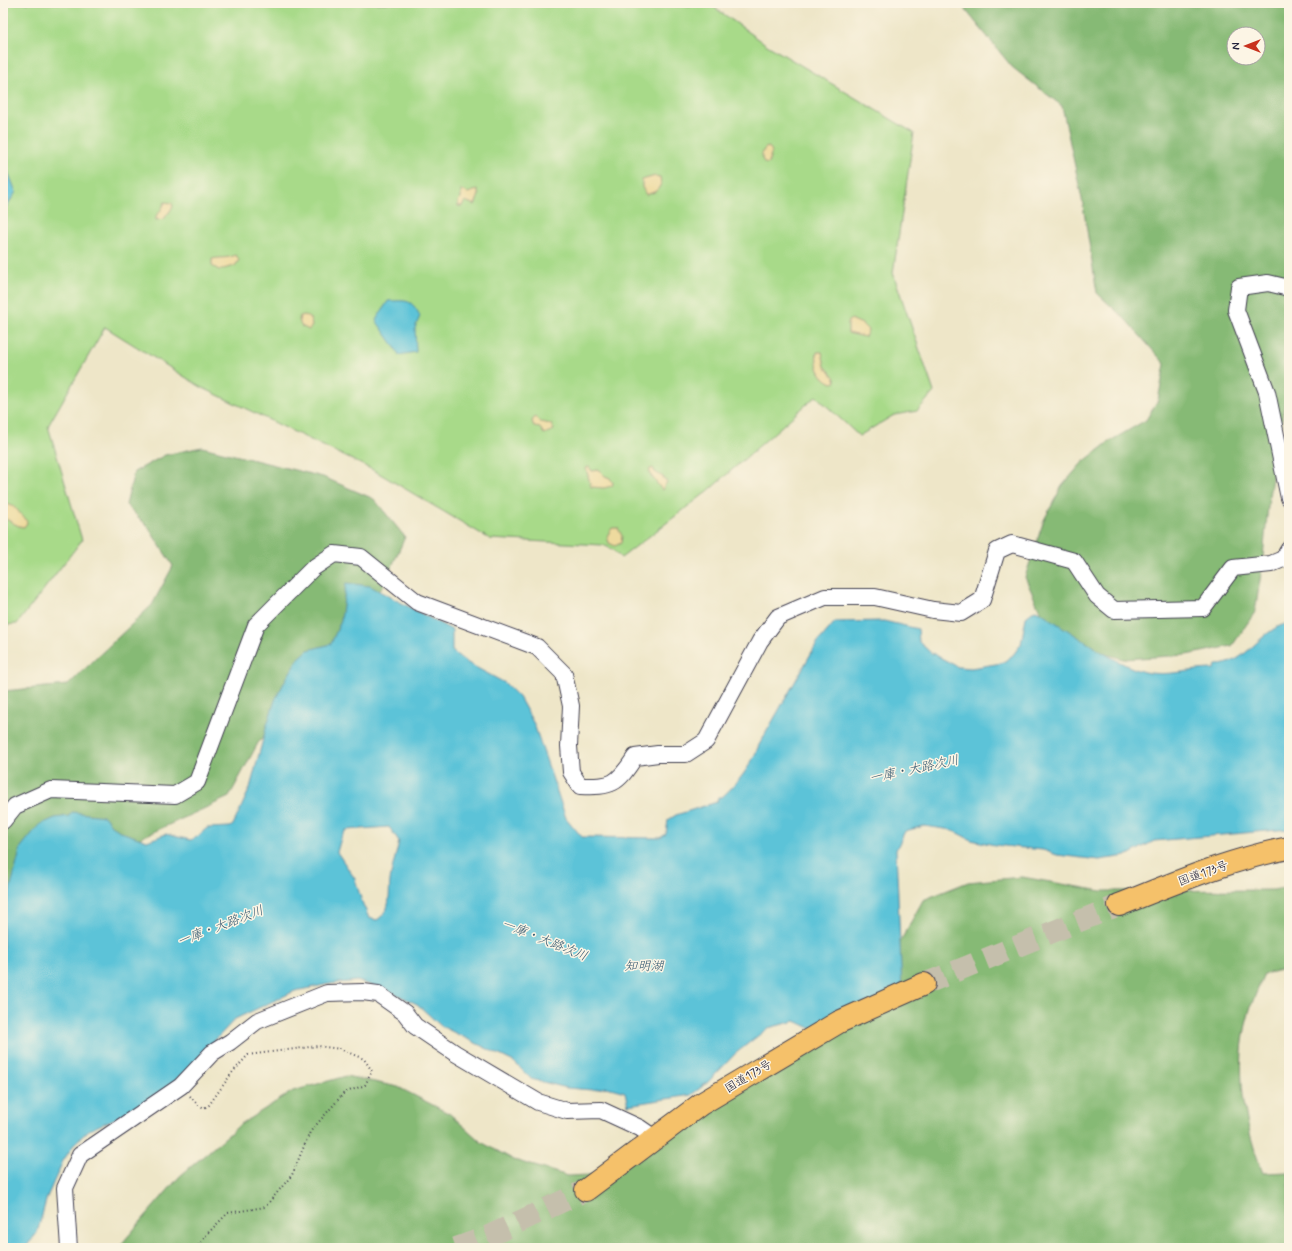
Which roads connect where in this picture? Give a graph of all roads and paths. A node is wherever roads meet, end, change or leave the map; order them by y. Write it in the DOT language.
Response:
graph roads {
  1 [pos="1289,288"];
  2 [pos="1289,498"];
  3 [pos="1289,549"];
  4 [pos="3,821"];
  5 [pos="1289,848"];
  6 [pos="1119,905"];
  7 [pos="924,984"];
  8 [pos="181,1086"];
  9 [pos="648,1133"];
  10 [pos="586,1190"];
  11 [pos="69,1248"];
  12 [pos="197,1248"];
  13 [pos="214,1248"];
  14 [pos="239,1248"];
  1 -- 2 [label="street"];
  3 -- 4 [label="street"];
  5 -- 6 [label="highway, 国道173号"];
  7 -- 9 [label="highway, 国道173号"];
  8 -- 9 [label="street"];
  8 -- 11 [label="street"];
  8 -- 12 [label="path"];
  9 -- 10 [label="highway, 国道173号"];
  13 -- 14 [label="path"];
}
